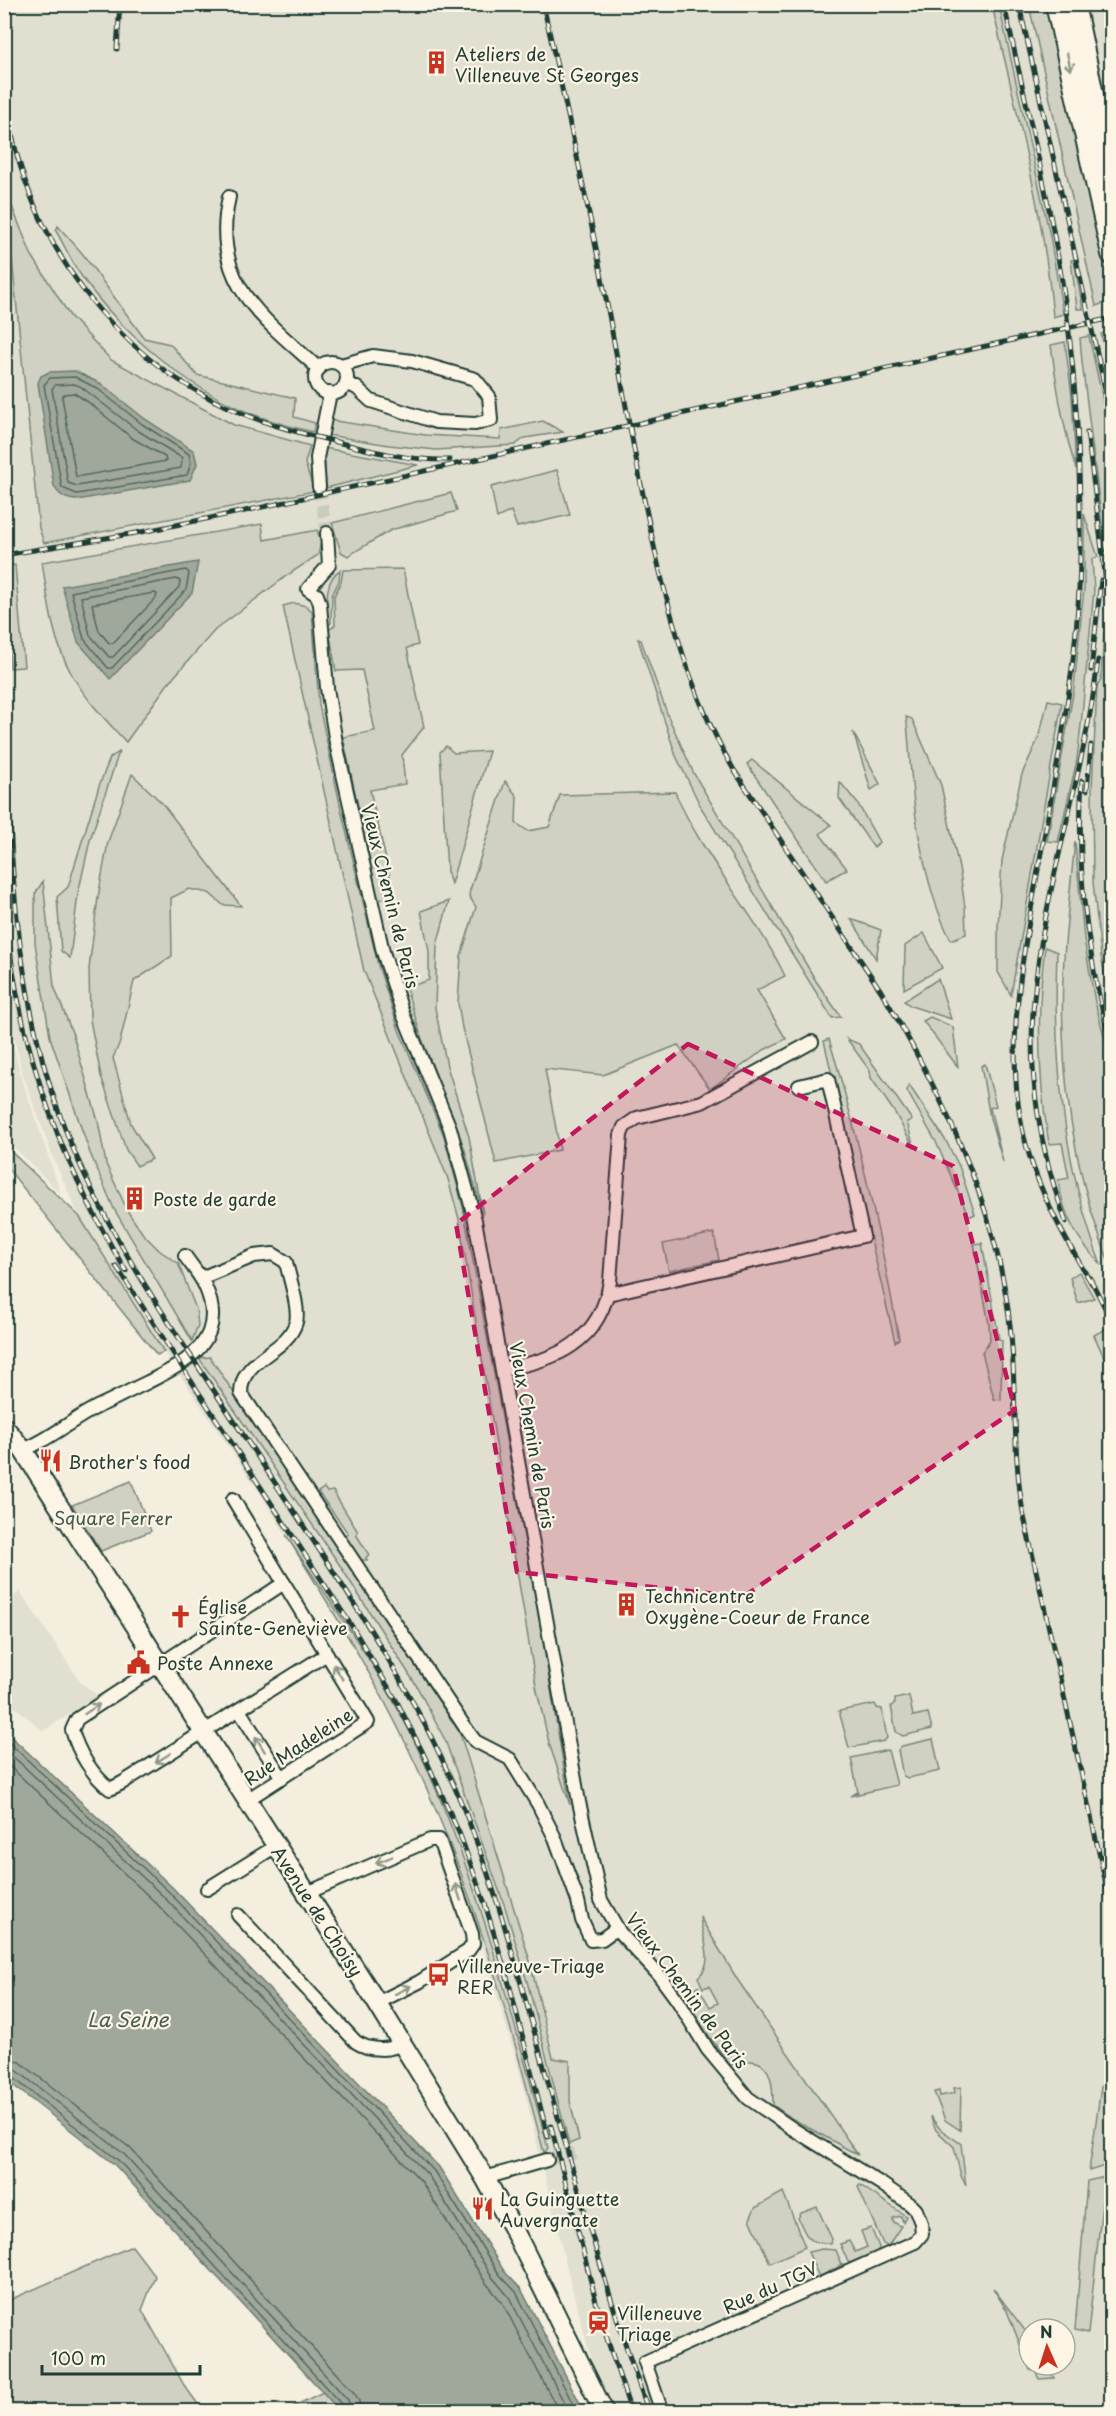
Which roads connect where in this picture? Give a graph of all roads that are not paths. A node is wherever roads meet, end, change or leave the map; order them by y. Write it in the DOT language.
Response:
graph roads {
  1 [pos="1056,4"];
  2 [pos="1074,4"];
  3 [pos="1112,185"];
  4 [pos="229,197"];
  5 [pos="1112,254"];
  6 [pos="341,365"];
  7 [pos="319,369"];
  8 [pos="346,383"];
  9 [pos="330,393"];
  10 [pos="319,488"];
  11 [pos="327,533"];
  12 [pos="812,1042"];
  13 [pos="799,1086"];
  14 [pos="185,1256"];
  15 [pos="201,1278"];
  16 [pos="608,1294"];
  17 [pos="502,1369"];
  18 [pos="4,1427"];
  19 [pos="24,1450"];
  20 [pos="232,1499"];
  21 [pos="284,1583"];
  22 [pos="327,1654"];
  23 [pos="159,1664"];
  24 [pos="239,1710"];
  25 [pos="203,1733"];
  26 [pos="282,1778"];
  27 [pos="247,1800"];
  28 [pos="276,1846"];
  29 [pos="207,1889"];
  30 [pos="307,1893"];
  31 [pos="238,1915"];
  32 [pos="617,1928"];
  33 [pos="377,2003"];
  34 [pos="402,2043"];
  35 [pos="547,2160"];
  36 [pos="485,2178"];
  37 [pos="922,2234"];
  38 [pos="604,2412"];
  39 [pos="662,2412"];
  1 -- 5 [label="main road, one-way"];
  2 -- 3 [label="main road"];
  4 -- 7 [label="street"];
  6 -- 7 [label="street"];
  6 -- 8 [label="street"];
  6 -- 8 [label="street"];
  7 -- 9 [label="street"];
  8 -- 9 [label="street"];
  9 -- 10 [label="street"];
  11 -- 17 [label="street, Vieux Chemin de Paris"];
  12 -- 16 [label="street"];
  13 -- 16 [label="street"];
  14 -- 15 [label="street"];
  15 -- 19 [label="street"];
  15 -- 32 [label="street"];
  16 -- 17 [label="street"];
  17 -- 32 [label="street, Vieux Chemin de Paris"];
  18 -- 19 [label="main road, Avenue de Choisy"];
  19 -- 23 [label="main road, Avenue de Choisy"];
  20 -- 21 [label="street"];
  21 -- 22 [label="street"];
  21 -- 23 [label="street"];
  22 -- 24 [label="street"];
  26 -- 22 [label="street, Rue Madeleine, one-way"];
  23 -- 25 [label="main road, Avenue de Choisy"];
  25 -- 23 [label="street, one-way"];
  24 -- 25 [label="street"];
  26 -- 24 [label="street, one-way"];
  25 -- 27 [label="main road, Avenue de Choisy"];
  26 -- 27 [label="street, Rue Madeleine"];
  27 -- 28 [label="main road, Avenue de Choisy"];
  28 -- 29 [label="street"];
  28 -- 30 [label="main road, Avenue de Choisy"];
  30 -- 33 [label="main road, Avenue de Choisy"];
  33 -- 30 [label="street, one-way"];
  31 -- 34 [label="street"];
  32 -- 37 [label="street, Vieux Chemin de Paris"];
  33 -- 34 [label="main road, Avenue de Choisy"];
  34 -- 36 [label="main road, Avenue de Choisy"];
  35 -- 36 [label="street"];
  36 -- 38 [label="main road, Avenue de Choisy"];
  37 -- 39 [label="street, Rue du TGV"];
}
